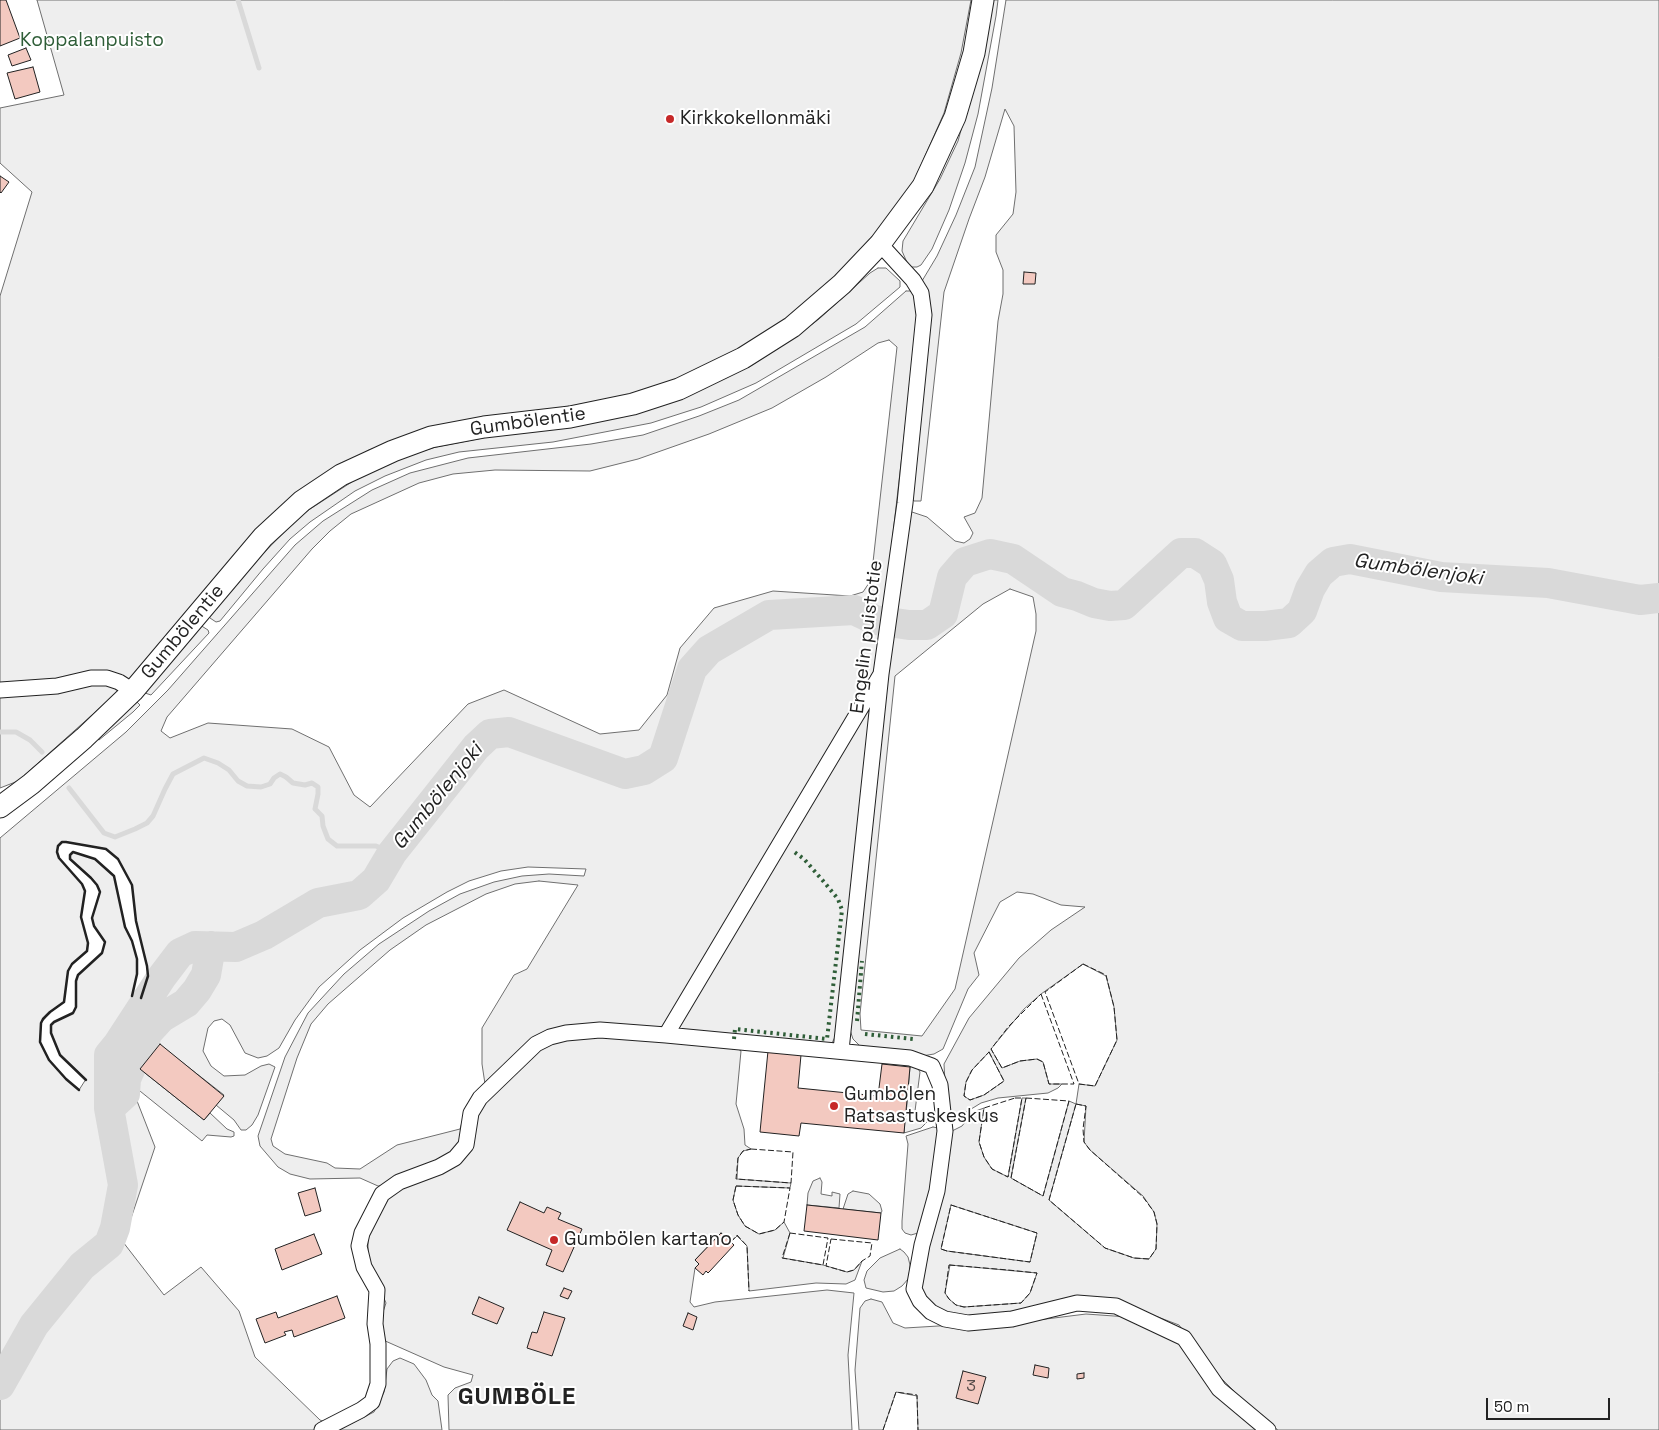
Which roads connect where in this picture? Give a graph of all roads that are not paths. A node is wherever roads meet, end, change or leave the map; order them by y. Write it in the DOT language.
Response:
graph roads {
  1 [pos="982,0"];
  2 [pos="880,244"];
  3 [pos="881,674"];
  4 [pos="0,690"];
  5 [pos="133,691"];
  6 [pos="0,807"];
  7 [pos="666,1035"];
  8 [pos="841,1050"];
  9 [pos="322,1430"];
  10 [pos="1268,1430"];
  1 -- 2 [label="main road, Gumbölentie"];
  2 -- 3 [label="street, Engelin puistotie"];
  2 -- 5 [label="main road, Gumbölentie"];
  3 -- 7 [label="street"];
  3 -- 8 [label="street, Engelin puistotie"];
  4 -- 5 [label="street"];
  5 -- 6 [label="main road, Gumbölentie"];
  7 -- 8 [label="street"];
  7 -- 9 [label="street"];
  8 -- 10 [label="street"];
}
